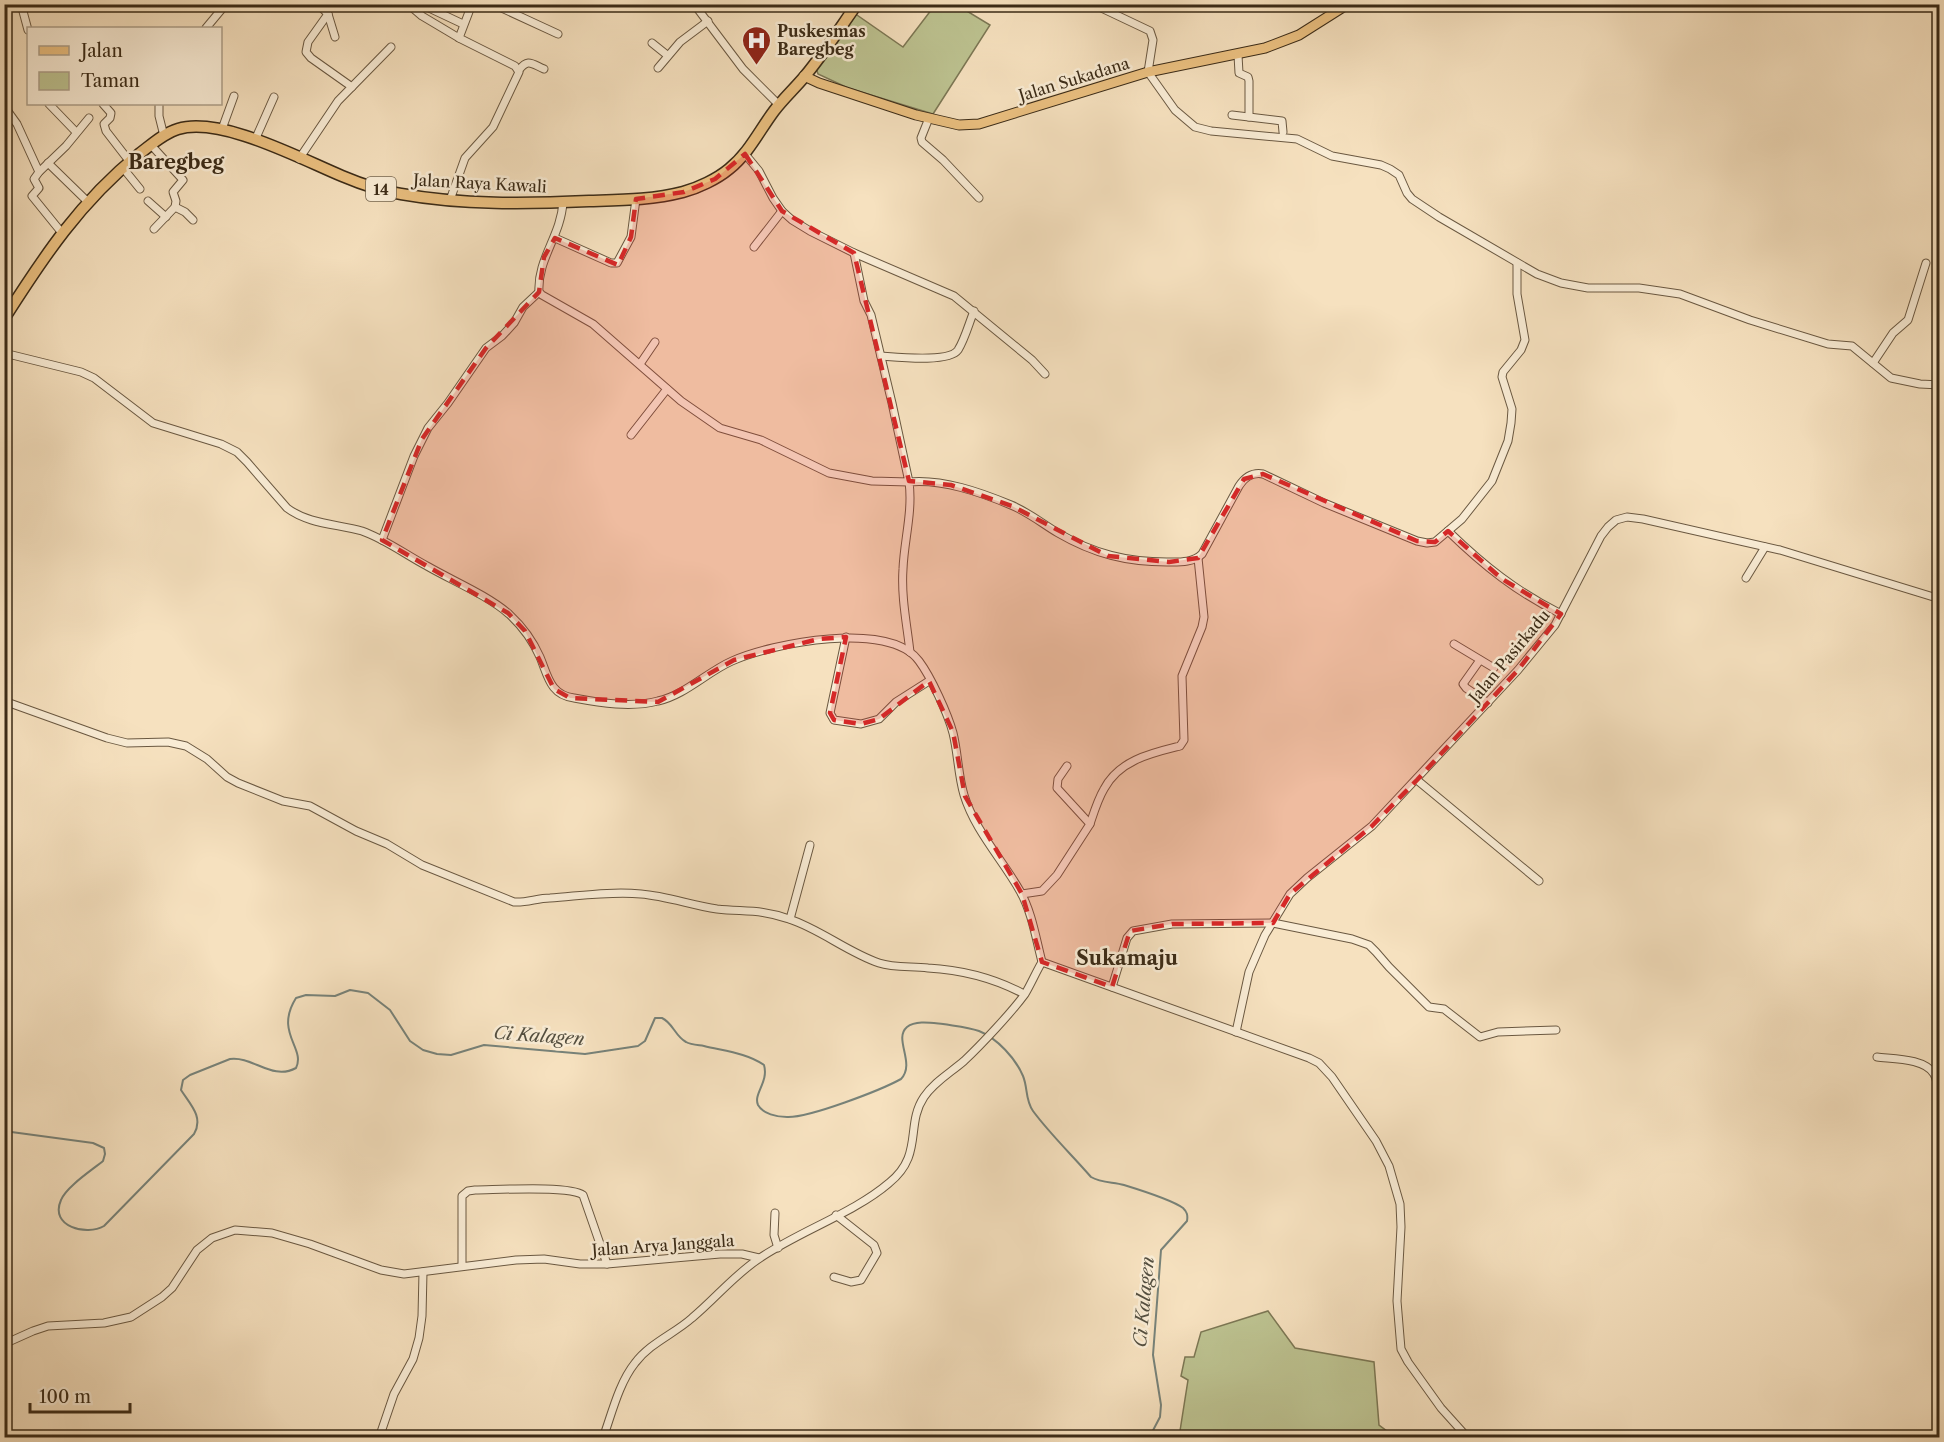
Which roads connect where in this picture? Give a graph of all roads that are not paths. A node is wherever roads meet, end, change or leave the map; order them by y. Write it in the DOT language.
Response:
graph roads {
  1 [pos="21,4"];
  2 [pos="226,4"];
  3 [pos="318,4"];
  4 [pos="408,4"];
  5 [pos="472,4"];
  6 [pos="493,4"];
  7 [pos="694,4"];
  8 [pos="857,4"];
  9 [pos="1094,4"];
  10 [pos="1348,4"];
  11 [pos="429,8"];
  12 [pos="328,14"];
  13 [pos="708,21"];
  14 [pos="464,24"];
  15 [pos="27,27"];
  16 [pos="207,27"];
  17 [pos="558,34"];
  18 [pos="335,37"];
  19 [pos="459,38"];
  20 [pos="652,43"];
  21 [pos="391,46"];
  22 [pos="667,55"];
  23 [pos="1238,55"];
  24 [pos="657,68"];
  25 [pos="544,69"];
  26 [pos="519,70"];
  27 [pos="1148,72"];
  28 [pos="804,76"];
  29 [pos="352,87"];
  30 [pos="234,96"];
  31 [pos="274,97"];
  32 [pos="51,105"];
  33 [pos="104,105"];
  34 [pos="159,105"];
  35 [pos="779,105"];
  36 [pos="4,106"];
  37 [pos="1232,115"];
  38 [pos="1249,117"];
  39 [pos="88,118"];
  40 [pos="929,118"];
  41 [pos="222,129"];
  42 [pos="76,132"];
  43 [pos="1283,132"];
  44 [pos="164,136"];
  45 [pos="255,140"];
  46 [pos="152,145"];
  47 [pos="745,154"];
  48 [pos="299,159"];
  49 [pos="48,163"];
  50 [pos="126,165"];
  51 [pos="39,172"];
  52 [pos="140,189"];
  53 [pos="979,198"];
  54 [pos="450,200"];
  55 [pos="636,200"];
  56 [pos="148,201"];
  57 [pos="88,202"];
  58 [pos="562,202"];
  59 [pos="175,207"];
  60 [pos="782,211"];
  61 [pos="166,217"];
  62 [pos="193,220"];
  63 [pos="154,229"];
  64 [pos="62,232"];
  65 [pos="555,238"];
  66 [pos="754,247"];
  67 [pos="854,253"];
  68 [pos="1517,263"];
  69 [pos="1926,263"];
  70 [pos="539,292"];
  71 [pos="974,311"];
  72 [pos="4,319"];
  73 [pos="655,342"];
  74 [pos="4,353"];
  75 [pos="880,356"];
  76 [pos="1873,363"];
  77 [pos="640,364"];
  78 [pos="1045,374"];
  79 [pos="1940,385"];
  80 [pos="667,389"];
  81 [pos="631,435"];
  82 [pos="909,482"];
  83 [pos="1448,531"];
  84 [pos="382,540"];
  85 [pos="1765,547"];
  86 [pos="1198,558"];
  87 [pos="1746,578"];
  88 [pos="1940,599"];
  89 [pos="1561,614"];
  90 [pos="846,637"];
  91 [pos="1454,644"];
  92 [pos="910,652"];
  93 [pos="1480,660"];
  94 [pos="1494,668"];
  95 [pos="929,681"];
  96 [pos="4,701"];
  97 [pos="1488,703"];
  98 [pos="1067,766"];
  99 [pos="1417,780"];
  100 [pos="1090,824"];
  101 [pos="810,845"];
  102 [pos="1539,881"];
  103 [pos="1022,894"];
  104 [pos="790,919"];
  105 [pos="1273,923"];
  106 [pos="1042,962"];
  107 [pos="1112,987"];
  108 [pos="1024,994"];
  109 [pos="1556,1030"];
  110 [pos="1236,1032"];
  111 [pos="1877,1057"];
  112 [pos="1940,1106"];
  113 [pos="775,1213"];
  114 [pos="836,1215"];
  115 [pos="778,1248"];
  116 [pos="759,1258"];
  117 [pos="607,1264"];
  118 [pos="462,1266"];
  119 [pos="423,1272"];
  120 [pos="834,1277"];
  121 [pos="4,1344"];
  122 [pos="378,1437"];
  123 [pos="603,1437"];
  124 [pos="1468,1437"];
  1 -- 15 [label="street"];
  2 -- 16 [label="street"];
  3 -- 12 [label="street"];
  4 -- 19 [label="street"];
  5 -- 14 [label="street"];
  6 -- 17 [label="street"];
  7 -- 13 [label="street"];
  8 -- 28 [label="highway, Jalan Raya Kawali / 14"];
  9 -- 27 [label="street"];
  10 -- 23 [label="main road, Jalan Sukadana"];
  11 -- 14 [label="street"];
  12 -- 18 [label="street"];
  12 -- 29 [label="street"];
  13 -- 22 [label="street"];
  13 -- 35 [label="street"];
  14 -- 19 [label="street"];
  19 -- 26 [label="street"];
  20 -- 22 [label="street"];
  21 -- 29 [label="street"];
  22 -- 24 [label="street"];
  23 -- 27 [label="main road, Jalan Sukadana"];
  23 -- 38 [label="street"];
  25 -- 26 [label="street"];
  26 -- 54 [label="street"];
  27 -- 40 [label="main road, Jalan Sukadana"];
  27 -- 68 [label="street"];
  28 -- 35 [label="highway, Jalan Raya Kawali / 14"];
  28 -- 40 [label="main road, Jalan Sukadana"];
  29 -- 48 [label="street"];
  30 -- 41 [label="street"];
  31 -- 45 [label="street"];
  32 -- 42 [label="street"];
  33 -- 50 [label="street"];
  34 -- 44 [label="street"];
  35 -- 47 [label="highway, Jalan Raya Kawali / 14"];
  36 -- 51 [label="street"];
  37 -- 38 [label="street"];
  38 -- 43 [label="street"];
  39 -- 42 [label="street"];
  40 -- 53 [label="street"];
  41 -- 44 [label="highway, Jalan Raya Kawali / 14"];
  41 -- 45 [label="highway, Jalan Raya Kawali / 14"];
  42 -- 49 [label="street"];
  44 -- 46 [label="highway, Jalan Raya Kawali / 14"];
  45 -- 48 [label="highway, Jalan Raya Kawali / 14"];
  46 -- 50 [label="highway, Jalan Raya Kawali / 14"];
  46 -- 59 [label="street"];
  47 -- 55 [label="highway, Jalan Raya Kawali / 14"];
  47 -- 60 [label="street"];
  48 -- 54 [label="highway, Jalan Raya Kawali / 14"];
  49 -- 51 [label="street"];
  49 -- 57 [label="street"];
  50 -- 52 [label="street"];
  50 -- 57 [label="highway, Jalan Raya Kawali / 14"];
  51 -- 64 [label="street"];
  54 -- 58 [label="highway, Jalan Raya Kawali / 14"];
  55 -- 58 [label="highway, Jalan Raya Kawali / 14"];
  55 -- 65 [label="street"];
  56 -- 61 [label="street"];
  57 -- 64 [label="highway, Jalan Raya Kawali / 14"];
  58 -- 65 [label="street"];
  59 -- 61 [label="street"];
  59 -- 62 [label="street"];
  60 -- 66 [label="street"];
  60 -- 67 [label="street"];
  61 -- 63 [label="street"];
  64 -- 72 [label="highway, Jalan Raya Kawali / 14"];
  65 -- 70 [label="street"];
  67 -- 71 [label="street"];
  67 -- 75 [label="street"];
  68 -- 76 [label="street"];
  68 -- 83 [label="street"];
  69 -- 76 [label="street"];
  70 -- 77 [label="street"];
  70 -- 84 [label="street"];
  71 -- 75 [label="street"];
  71 -- 78 [label="street"];
  73 -- 77 [label="street"];
  74 -- 84 [label="street"];
  75 -- 82 [label="street"];
  76 -- 79 [label="street"];
  77 -- 80 [label="street"];
  80 -- 81 [label="street"];
  80 -- 82 [label="street"];
  82 -- 86 [label="street"];
  82 -- 92 [label="street"];
  83 -- 86 [label="street"];
  83 -- 89 [label="street"];
  84 -- 90 [label="street"];
  85 -- 87 [label="street"];
  85 -- 88 [label="street, Jalan Pasirkadu"];
  85 -- 89 [label="street, Jalan Pasirkadu"];
  86 -- 100 [label="street"];
  89 -- 97 [label="street, Jalan Pasirkadu"];
  90 -- 92 [label="street"];
  90 -- 95 [label="street"];
  91 -- 93 [label="street"];
  92 -- 95 [label="street"];
  93 -- 94 [label="street"];
  93 -- 97 [label="street"];
  95 -- 103 [label="street"];
  96 -- 104 [label="street"];
  97 -- 99 [label="street, Jalan Pasirkadu"];
  98 -- 100 [label="street"];
  99 -- 102 [label="street"];
  99 -- 105 [label="street, Jalan Pasirkadu"];
  100 -- 103 [label="street"];
  101 -- 104 [label="street"];
  103 -- 106 [label="street"];
  104 -- 108 [label="street"];
  105 -- 107 [label="street"];
  105 -- 109 [label="street"];
  105 -- 110 [label="street, Jalan Pasirkadu"];
  106 -- 107 [label="street"];
  106 -- 108 [label="street"];
  107 -- 110 [label="street"];
  108 -- 114 [label="street"];
  110 -- 124 [label="street"];
  111 -- 112 [label="street"];
  113 -- 115 [label="street"];
  114 -- 115 [label="street"];
  114 -- 120 [label="street"];
  115 -- 116 [label="street"];
  116 -- 117 [label="street, Jalan Arya Janggala"];
  116 -- 123 [label="street"];
  117 -- 118 [label="street, Jalan Arya Janggala"];
  117 -- 118 [label="street"];
  118 -- 119 [label="street, Jalan Arya Janggala"];
  119 -- 121 [label="street, Jalan Arya Janggala"];
  119 -- 122 [label="street"];
}
